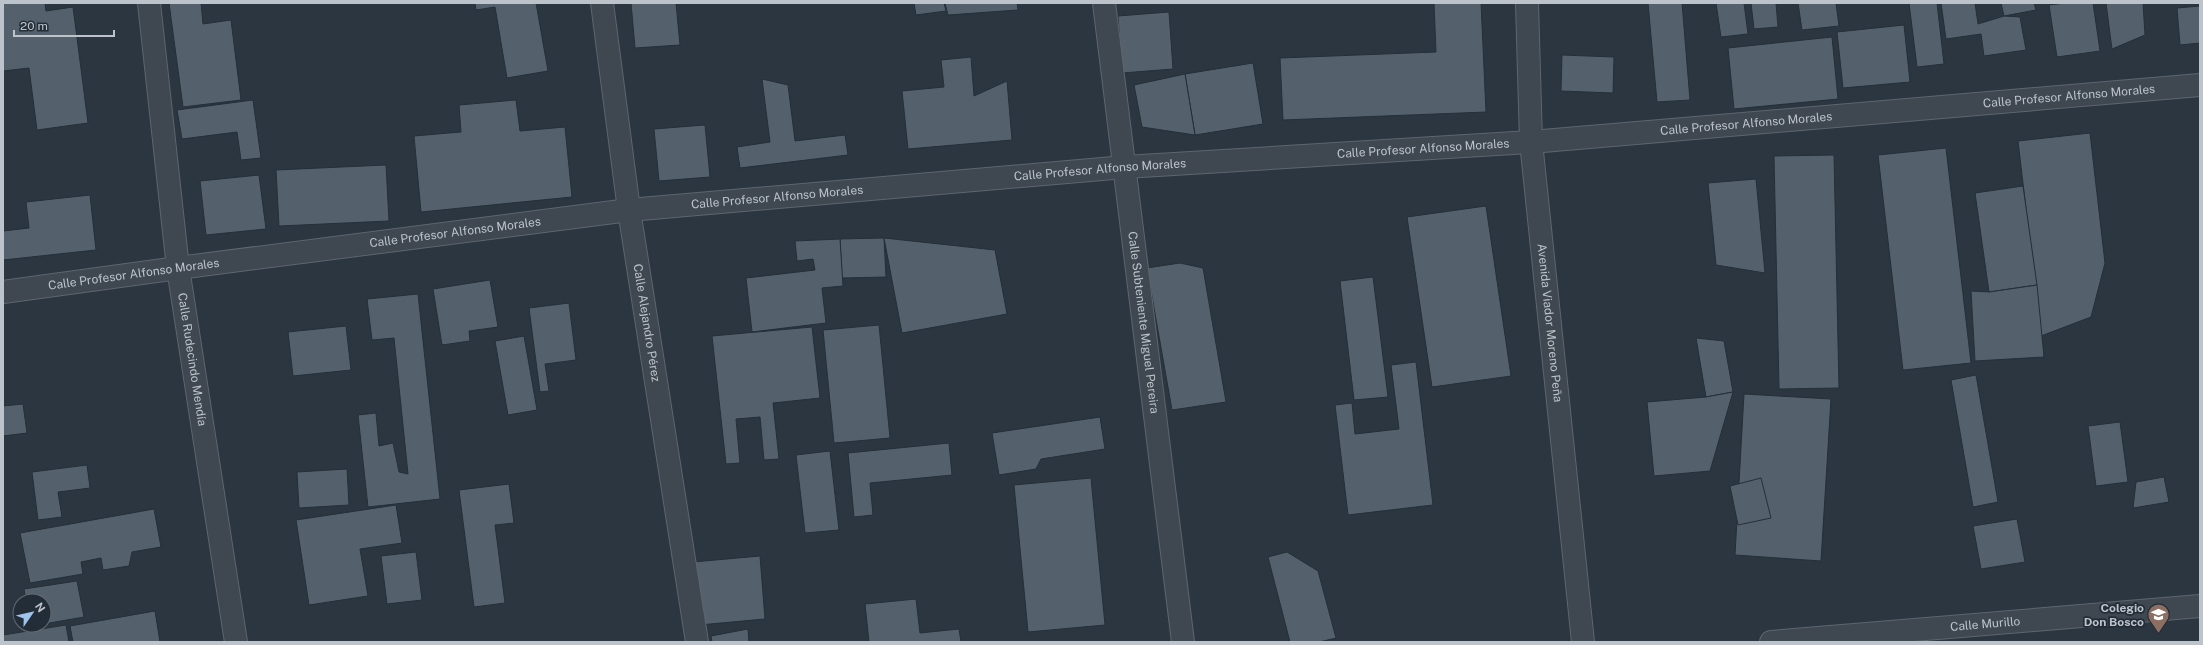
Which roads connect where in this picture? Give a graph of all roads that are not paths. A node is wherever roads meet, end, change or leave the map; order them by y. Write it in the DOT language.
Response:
graph roads {
  1 [pos="149,3"];
  2 [pos="602,3"];
  3 [pos="1104,3"];
  4 [pos="1527,3"];
  5 [pos="2200,85"];
  6 [pos="1531,142"];
  7 [pos="1125,167"];
  8 [pos="629,210"];
  9 [pos="178,268"];
  10 [pos="3,292"];
  11 [pos="2200,606"];
  12 [pos="236,642"];
  13 [pos="697,642"];
  14 [pos="1183,642"];
  15 [pos="1583,642"];
  16 [pos="1771,642"];
  1 -- 9 [label="street, Calle Rudecindo Mendía"];
  2 -- 8 [label="street, Calle Alejandro Pérez"];
  3 -- 7 [label="street, Calle Subteniente Miguel Pereira"];
  4 -- 6 [label="street, Avenida Viador Moreno Peña"];
  5 -- 6 [label="street, Calle Profesor Alfonso Morales"];
  6 -- 7 [label="street, Calle Profesor Alfonso Morales"];
  6 -- 15 [label="street, Avenida Viador Moreno Peña"];
  7 -- 8 [label="street, Calle Profesor Alfonso Morales"];
  7 -- 14 [label="street, Calle Subteniente Miguel Pereira"];
  8 -- 9 [label="street, Calle Profesor Alfonso Morales"];
  8 -- 13 [label="street, Calle Alejandro Pérez"];
  9 -- 10 [label="street, Calle Profesor Alfonso Morales"];
  9 -- 12 [label="street, Calle Rudecindo Mendía"];
  11 -- 16 [label="street, Calle Murillo"];
}
